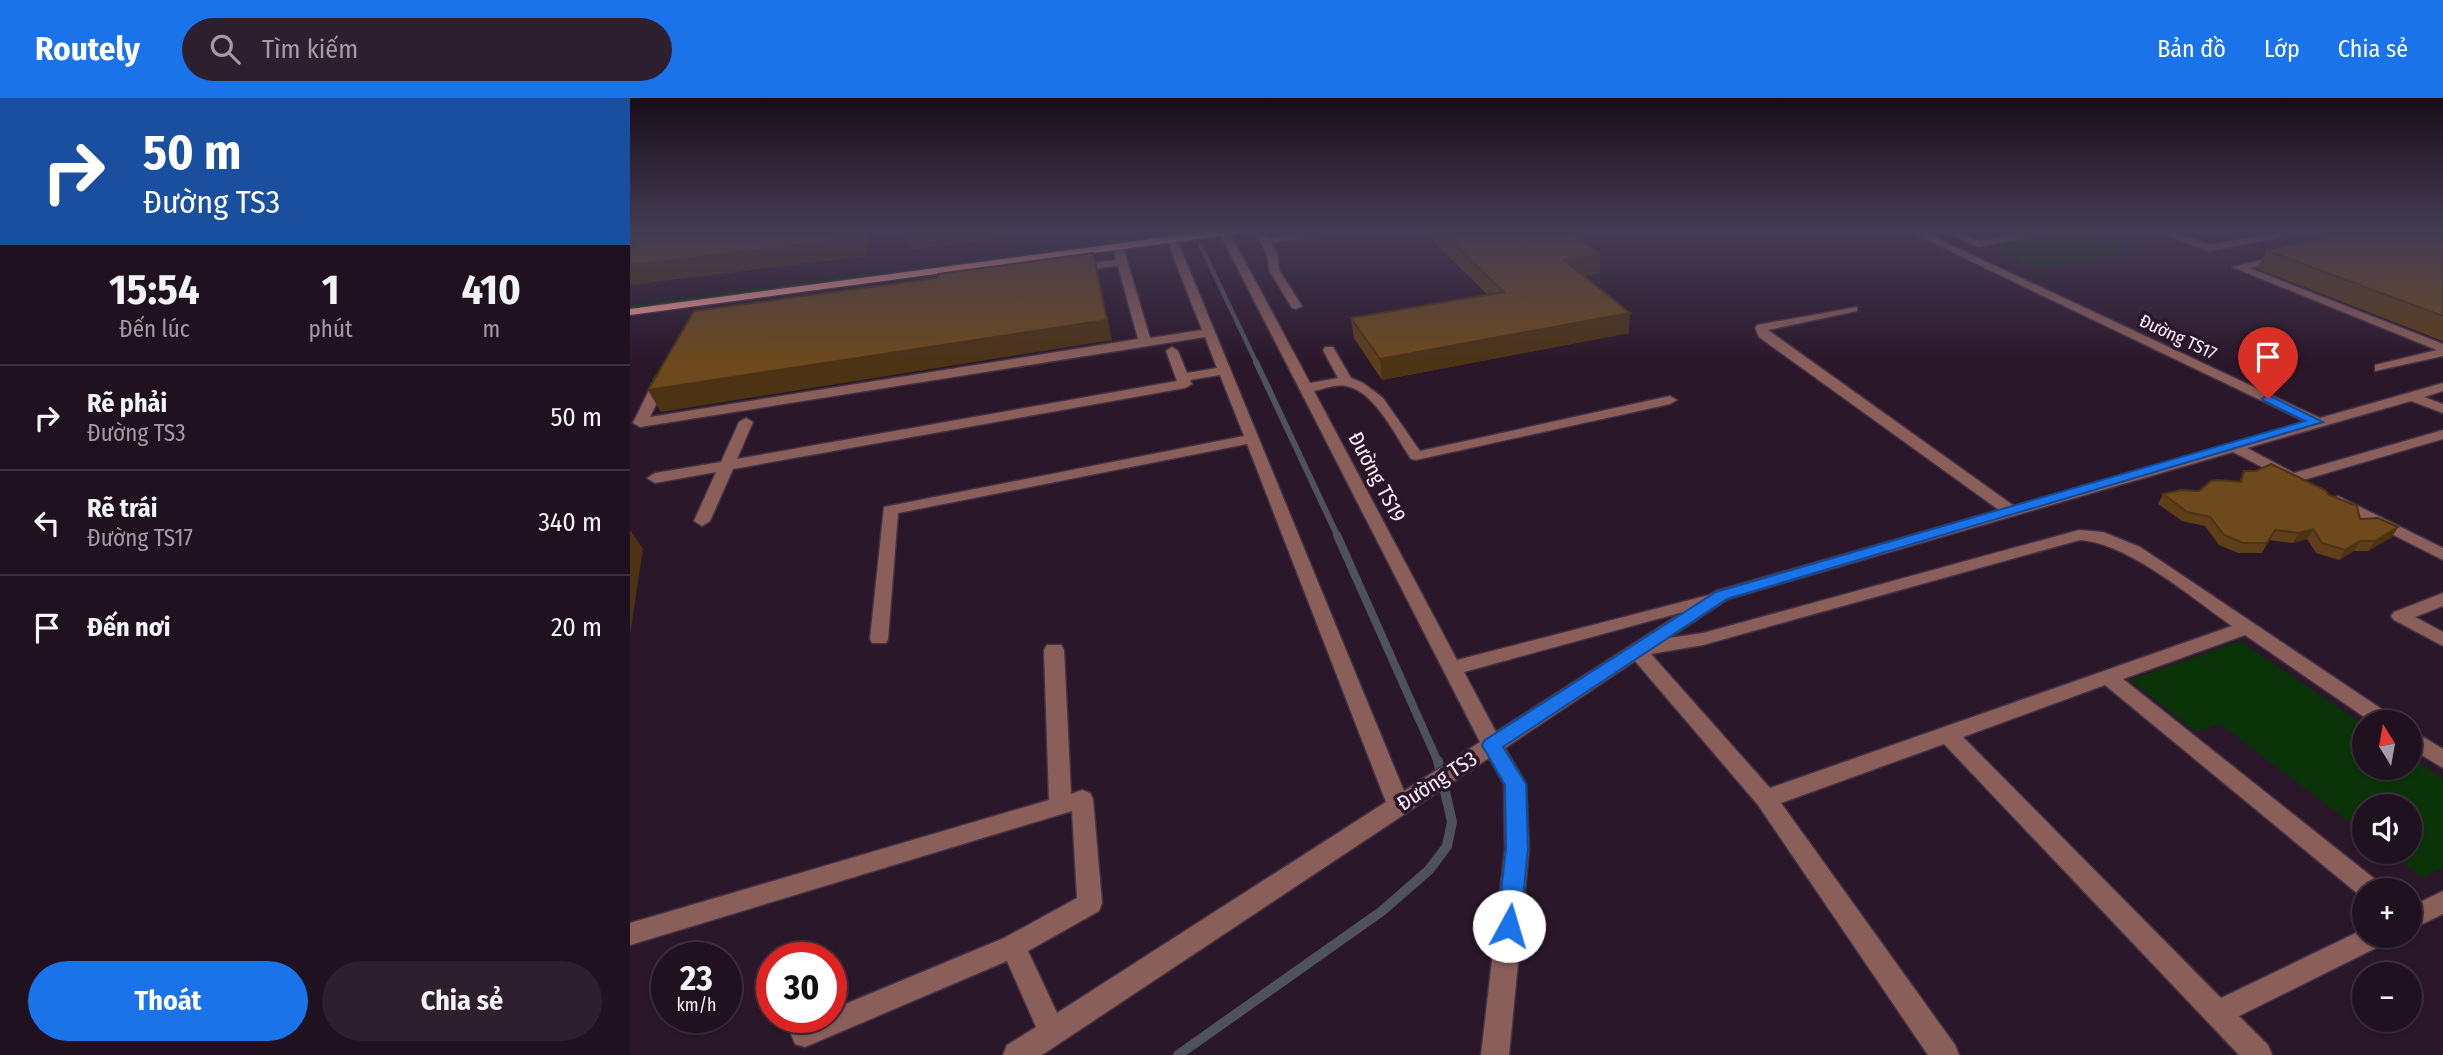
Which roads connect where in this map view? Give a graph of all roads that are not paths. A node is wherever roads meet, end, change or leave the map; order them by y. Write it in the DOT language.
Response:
graph roads {
  1 [pos="844,275"];
  2 [pos="927,275"];
  3 [pos="1126,275"];
  4 [pos="1187,275"];
  5 [pos="1258,275"];
  6 [pos="1275,275"];
  7 [pos="2004,275"];
  8 [pos="2256,275"];
  9 [pos="630,302"];
  10 [pos="1281,304"];
  11 [pos="1853,309"];
  12 [pos="630,312"];
  13 [pos="1210,333"];
  14 [pos="1145,342"];
  15 [pos="1329,350"];
  16 [pos="2443,350"];
  17 [pos="1172,351"];
  18 [pos="671,361"];
  19 [pos="2381,368"];
  20 [pos="1225,370"];
  21 [pos="1182,378"];
  22 [pos="1346,381"];
  23 [pos="2443,387"];
  24 [pos="1306,388"];
  25 [pos="2411,396"];
  26 [pos="1670,400"];
  27 [pos="2443,409"];
  28 [pos="746,422"];
  29 [pos="2317,422"];
  30 [pos="2443,434"];
  31 [pos="1252,439"];
  32 [pos="2232,446"];
  33 [pos="727,465"];
  34 [pos="655,478"];
  35 [pos="2293,478"];
  36 [pos="2011,512"];
  37 [pos="702,521"];
  38 [pos="2443,555"];
  39 [pos="1722,595"];
  40 [pos="2443,599"];
  41 [pos="2245,628"];
  42 [pos="878,639"];
  43 [pos="2443,640"];
  44 [pos="1054,650"];
  45 [pos="1637,650"];
  46 [pos="1453,668"];
  47 [pos="2108,677"];
  48 [pos="2368,710"];
  49 [pos="1948,734"];
  50 [pos="1492,745"];
  51 [pos="2422,745"];
  52 [pos="2443,760"];
  53 [pos="1766,799"];
  54 [pos="1060,806"];
  55 [pos="1399,806"];
  56 [pos="2356,878"];
  57 [pos="2443,902"];
  58 [pos="2422,913"];
  59 [pos="630,933"];
  60 [pos="1013,946"];
  61 [pos="2352,947"];
  62 [pos="2218,1013"];
  63 [pos="1052,1032"];
  64 [pos="805,1034"];
  65 [pos="1017,1055"];
  66 [pos="1495,1055"];
  67 [pos="1945,1055"];
  68 [pos="2258,1055"];
  1 -- 9 [label="main road"];
  2 -- 12 [label="main road"];
  3 -- 14 [label="street"];
  4 -- 13 [label="street"];
  5 -- 10 [label="street, Đường TS19"];
  6 -- 10 [label="street"];
  7 -- 29 [label="street, Đường TS17"];
  8 -- 16 [label="street"];
  10 -- 24 [label="street, Đường TS19"];
  11 -- 36 [label="street"];
  13 -- 14 [label="street"];
  13 -- 20 [label="street"];
  14 -- 18 [label="street"];
  15 -- 22 [label="street"];
  16 -- 19 [label="street"];
  17 -- 21 [label="street"];
  20 -- 21 [label="street"];
  20 -- 31 [label="street"];
  21 -- 33 [label="street"];
  22 -- 24 [label="street"];
  22 -- 26 [label="street"];
  23 -- 25 [label="street, Đường TS3"];
  24 -- 46 [label="street, Đường TS19"];
  25 -- 27 [label="street"];
  25 -- 29 [label="street, Đường TS3"];
  28 -- 33 [label="street"];
  29 -- 32 [label="street, Đường TS3"];
  30 -- 35 [label="street"];
  31 -- 42 [label="street"];
  31 -- 55 [label="street"];
  32 -- 35 [label="street"];
  32 -- 36 [label="street, Đường TS3"];
  33 -- 34 [label="street"];
  33 -- 37 [label="street"];
  35 -- 38 [label="street"];
  36 -- 39 [label="street, Đường TS3"];
  39 -- 45 [label="street, Đường TS3"];
  39 -- 46 [label="street"];
  40 -- 43 [label="street"];
  41 -- 45 [label="street"];
  41 -- 47 [label="street"];
  41 -- 48 [label="street"];
  44 -- 54 [label="street"];
  45 -- 50 [label="street, Đường TS3"];
  45 -- 53 [label="street"];
  46 -- 50 [label="street, Đường TS19"];
  47 -- 49 [label="street"];
  47 -- 56 [label="street"];
  49 -- 53 [label="street"];
  49 -- 62 [label="street"];
  50 -- 55 [label="street, Đường TS3"];
  50 -- 66 [label="street, Đường TS19"];
  51 -- 52 [label="street"];
  53 -- 67 [label="street"];
  54 -- 59 [label="street"];
  54 -- 60 [label="street"];
  55 -- 63 [label="street, Đường TS3"];
  57 -- 58 [label="street"];
  60 -- 63 [label="street"];
  60 -- 64 [label="street"];
  61 -- 62 [label="street"];
  62 -- 68 [label="street"];
  63 -- 65 [label="street, Đường TS3"];
}
